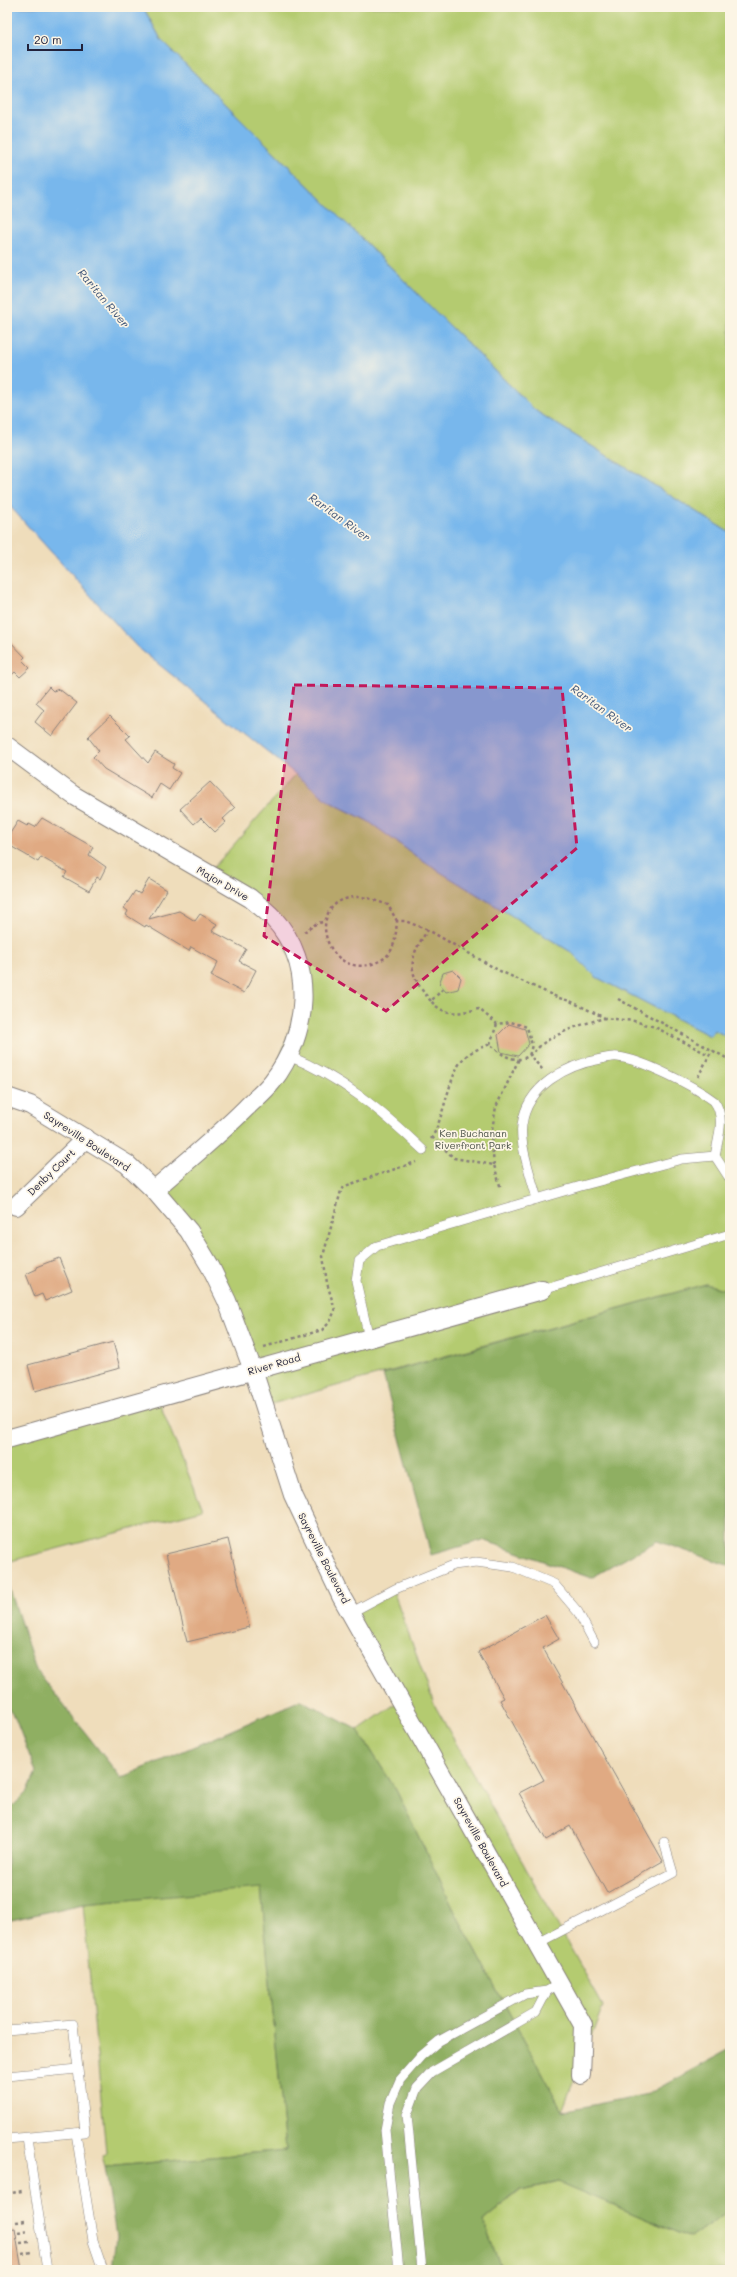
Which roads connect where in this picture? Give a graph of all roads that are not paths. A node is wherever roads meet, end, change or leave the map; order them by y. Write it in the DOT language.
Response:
graph roads {
  1 [pos="7,746"];
  2 [pos="288,1056"];
  3 [pos="7,1097"];
  4 [pos="86,1138"];
  5 [pos="423,1150"];
  6 [pos="715,1156"];
  7 [pos="730,1178"];
  8 [pos="154,1190"];
  9 [pos="537,1199"];
  10 [pos="16,1206"];
  11 [pos="730,1234"];
  12 [pos="542,1290"];
  13 [pos="369,1338"];
  14 [pos="253,1370"];
  15 [pos="7,1439"];
  16 [pos="352,1612"];
  17 [pos="594,1642"];
  18 [pos="664,1842"];
  19 [pos="538,1943"];
  20 [pos="554,1987"];
  21 [pos="7,2030"];
  22 [pos="77,2069"];
  23 [pos="405,2074"];
  24 [pos="581,2075"];
  25 [pos="7,2076"];
  26 [pos="417,2088"];
  27 [pos="76,2133"];
  28 [pos="26,2138"];
  29 [pos="7,2139"];
  30 [pos="47,2270"];
  31 [pos="103,2270"];
  32 [pos="399,2270"];
  33 [pos="422,2270"];
  1 -- 2 [label="street, Major Drive"];
  2 -- 5 [label="lane"];
  2 -- 8 [label="street, Major Drive"];
  3 -- 4 [label="street, Sayreville Boulevard"];
  4 -- 8 [label="street, Sayreville Boulevard"];
  4 -- 10 [label="street, Denby Court"];
  6 -- 7 [label="lane"];
  6 -- 9 [label="lane"];
  6 -- 9 [label="lane"];
  8 -- 14 [label="street, Sayreville Boulevard"];
  9 -- 13 [label="lane"];
  11 -- 12 [label="lane"];
  12 -- 13 [label="street, River Road"];
  13 -- 14 [label="street, River Road"];
  14 -- 15 [label="street, River Road"];
  14 -- 16 [label="street, Sayreville Boulevard"];
  16 -- 17 [label="lane"];
  16 -- 19 [label="street, Sayreville Boulevard"];
  18 -- 19 [label="lane"];
  19 -- 20 [label="street, Sayreville Boulevard"];
  20 -- 23 [label="lane"];
  20 -- 24 [label="street, Sayreville Boulevard"];
  20 -- 26 [label="lane"];
  21 -- 22 [label="lane"];
  22 -- 25 [label="lane"];
  22 -- 27 [label="lane"];
  23 -- 26 [label="lane"];
  23 -- 32 [label="lane"];
  26 -- 33 [label="lane"];
  27 -- 28 [label="lane"];
  27 -- 31 [label="lane"];
  28 -- 29 [label="lane"];
  28 -- 30 [label="lane"];
}
